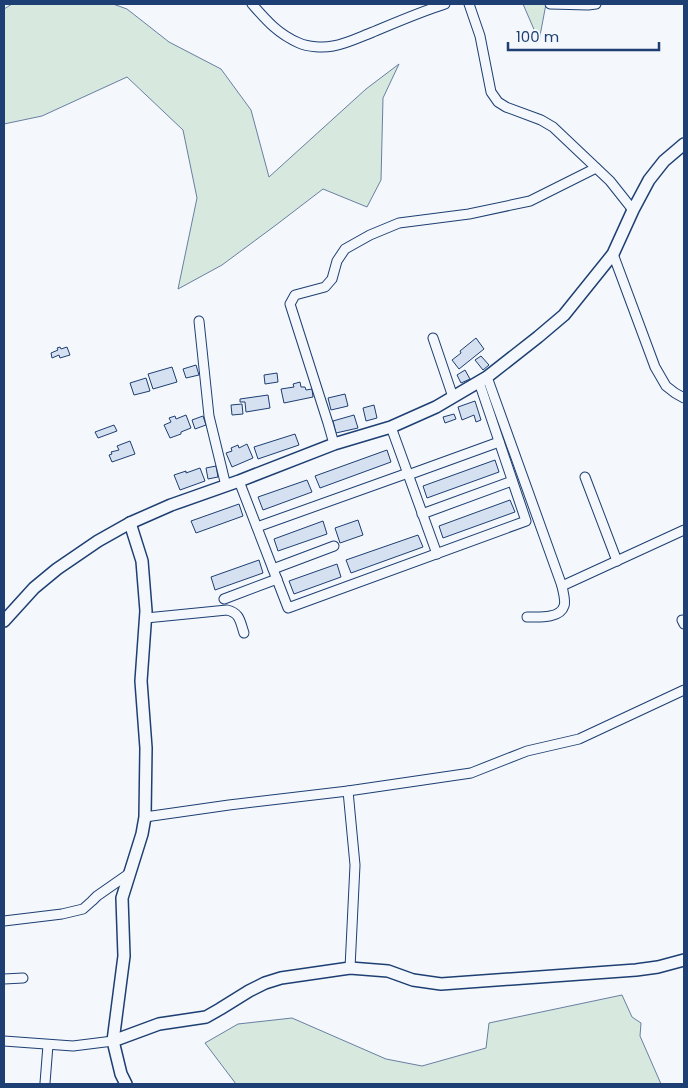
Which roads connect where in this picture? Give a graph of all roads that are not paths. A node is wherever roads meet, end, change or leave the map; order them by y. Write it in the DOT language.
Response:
graph roads {
  1 [pos="252,4"];
  2 [pos="445,4"];
  3 [pos="469,4"];
  4 [pos="550,4"];
  5 [pos="596,4"];
  6 [pos="684,144"];
  7 [pos="596,168"];
  8 [pos="633,210"];
  9 [pos="613,254"];
  10 [pos="199,321"];
  11 [pos="433,338"];
  12 [pos="483,379"];
  13 [pos="453,397"];
  14 [pos="684,398"];
  15 [pos="391,427"];
  16 [pos="499,442"];
  17 [pos="334,444"];
  18 [pos="408,474"];
  19 [pos="585,477"];
  20 [pos="239,481"];
  21 [pos="512,481"];
  22 [pos="226,486"];
  23 [pos="422,514"];
  24 [pos="130,523"];
  25 [pos="257,527"];
  26 [pos="684,530"];
  27 [pos="334,546"];
  28 [pos="437,554"];
  29 [pos="617,561"];
  30 [pos="273,569"];
  31 [pos="277,579"];
  32 [pos="562,586"];
  33 [pos="224,599"];
  34 [pos="146,618"];
  35 [pos="528,618"];
  36 [pos="4,621"];
  37 [pos="244,633"];
  38 [pos="684,690"];
  39 [pos="348,791"];
  40 [pos="146,817"];
  41 [pos="130,873"];
  42 [pos="4,921"];
  43 [pos="684,960"];
  44 [pos="350,968"];
  45 [pos="23,978"];
  46 [pos="4,979"];
  47 [pos="113,1041"];
  48 [pos="4,1042"];
  49 [pos="48,1044"];
  50 [pos="46,1083"];
  51 [pos="126,1084"];
  1 -- 2 [label="street"];
  3 -- 7 [label="street"];
  4 -- 5 [label="street"];
  6 -- 8 [label="street"];
  7 -- 8 [label="street"];
  7 -- 17 [label="street"];
  8 -- 9 [label="street"];
  9 -- 12 [label="street"];
  9 -- 14 [label="street"];
  10 -- 22 [label="street"];
  11 -- 13 [label="street"];
  12 -- 13 [label="street"];
  12 -- 16 [label="street"];
  12 -- 32 [label="street"];
  13 -- 15 [label="street"];
  15 -- 17 [label="street"];
  15 -- 18 [label="street"];
  16 -- 18 [label="street"];
  16 -- 21 [label="street"];
  17 -- 20 [label="street"];
  18 -- 23 [label="street"];
  18 -- 25 [label="street"];
  19 -- 29 [label="street"];
  20 -- 22 [label="street"];
  20 -- 25 [label="street"];
  21 -- 23 [label="street"];
  21 -- 28 [label="street"];
  22 -- 24 [label="street"];
  23 -- 28 [label="street"];
  24 -- 34 [label="street"];
  24 -- 36 [label="street"];
  25 -- 30 [label="street"];
  26 -- 29 [label="street"];
  27 -- 30 [label="street"];
  28 -- 31 [label="street"];
  29 -- 32 [label="street"];
  30 -- 31 [label="street"];
  31 -- 33 [label="street"];
  32 -- 35 [label="street"];
  34 -- 37 [label="street"];
  34 -- 40 [label="street"];
  38 -- 39 [label="street"];
  39 -- 40 [label="street"];
  39 -- 44 [label="street"];
  40 -- 41 [label="street"];
  41 -- 42 [label="street"];
  41 -- 47 [label="street"];
  43 -- 44 [label="street"];
  44 -- 47 [label="street"];
  45 -- 46 [label="street"];
  47 -- 49 [label="street"];
  47 -- 51 [label="street"];
  48 -- 49 [label="street"];
  49 -- 50 [label="street"];
}
